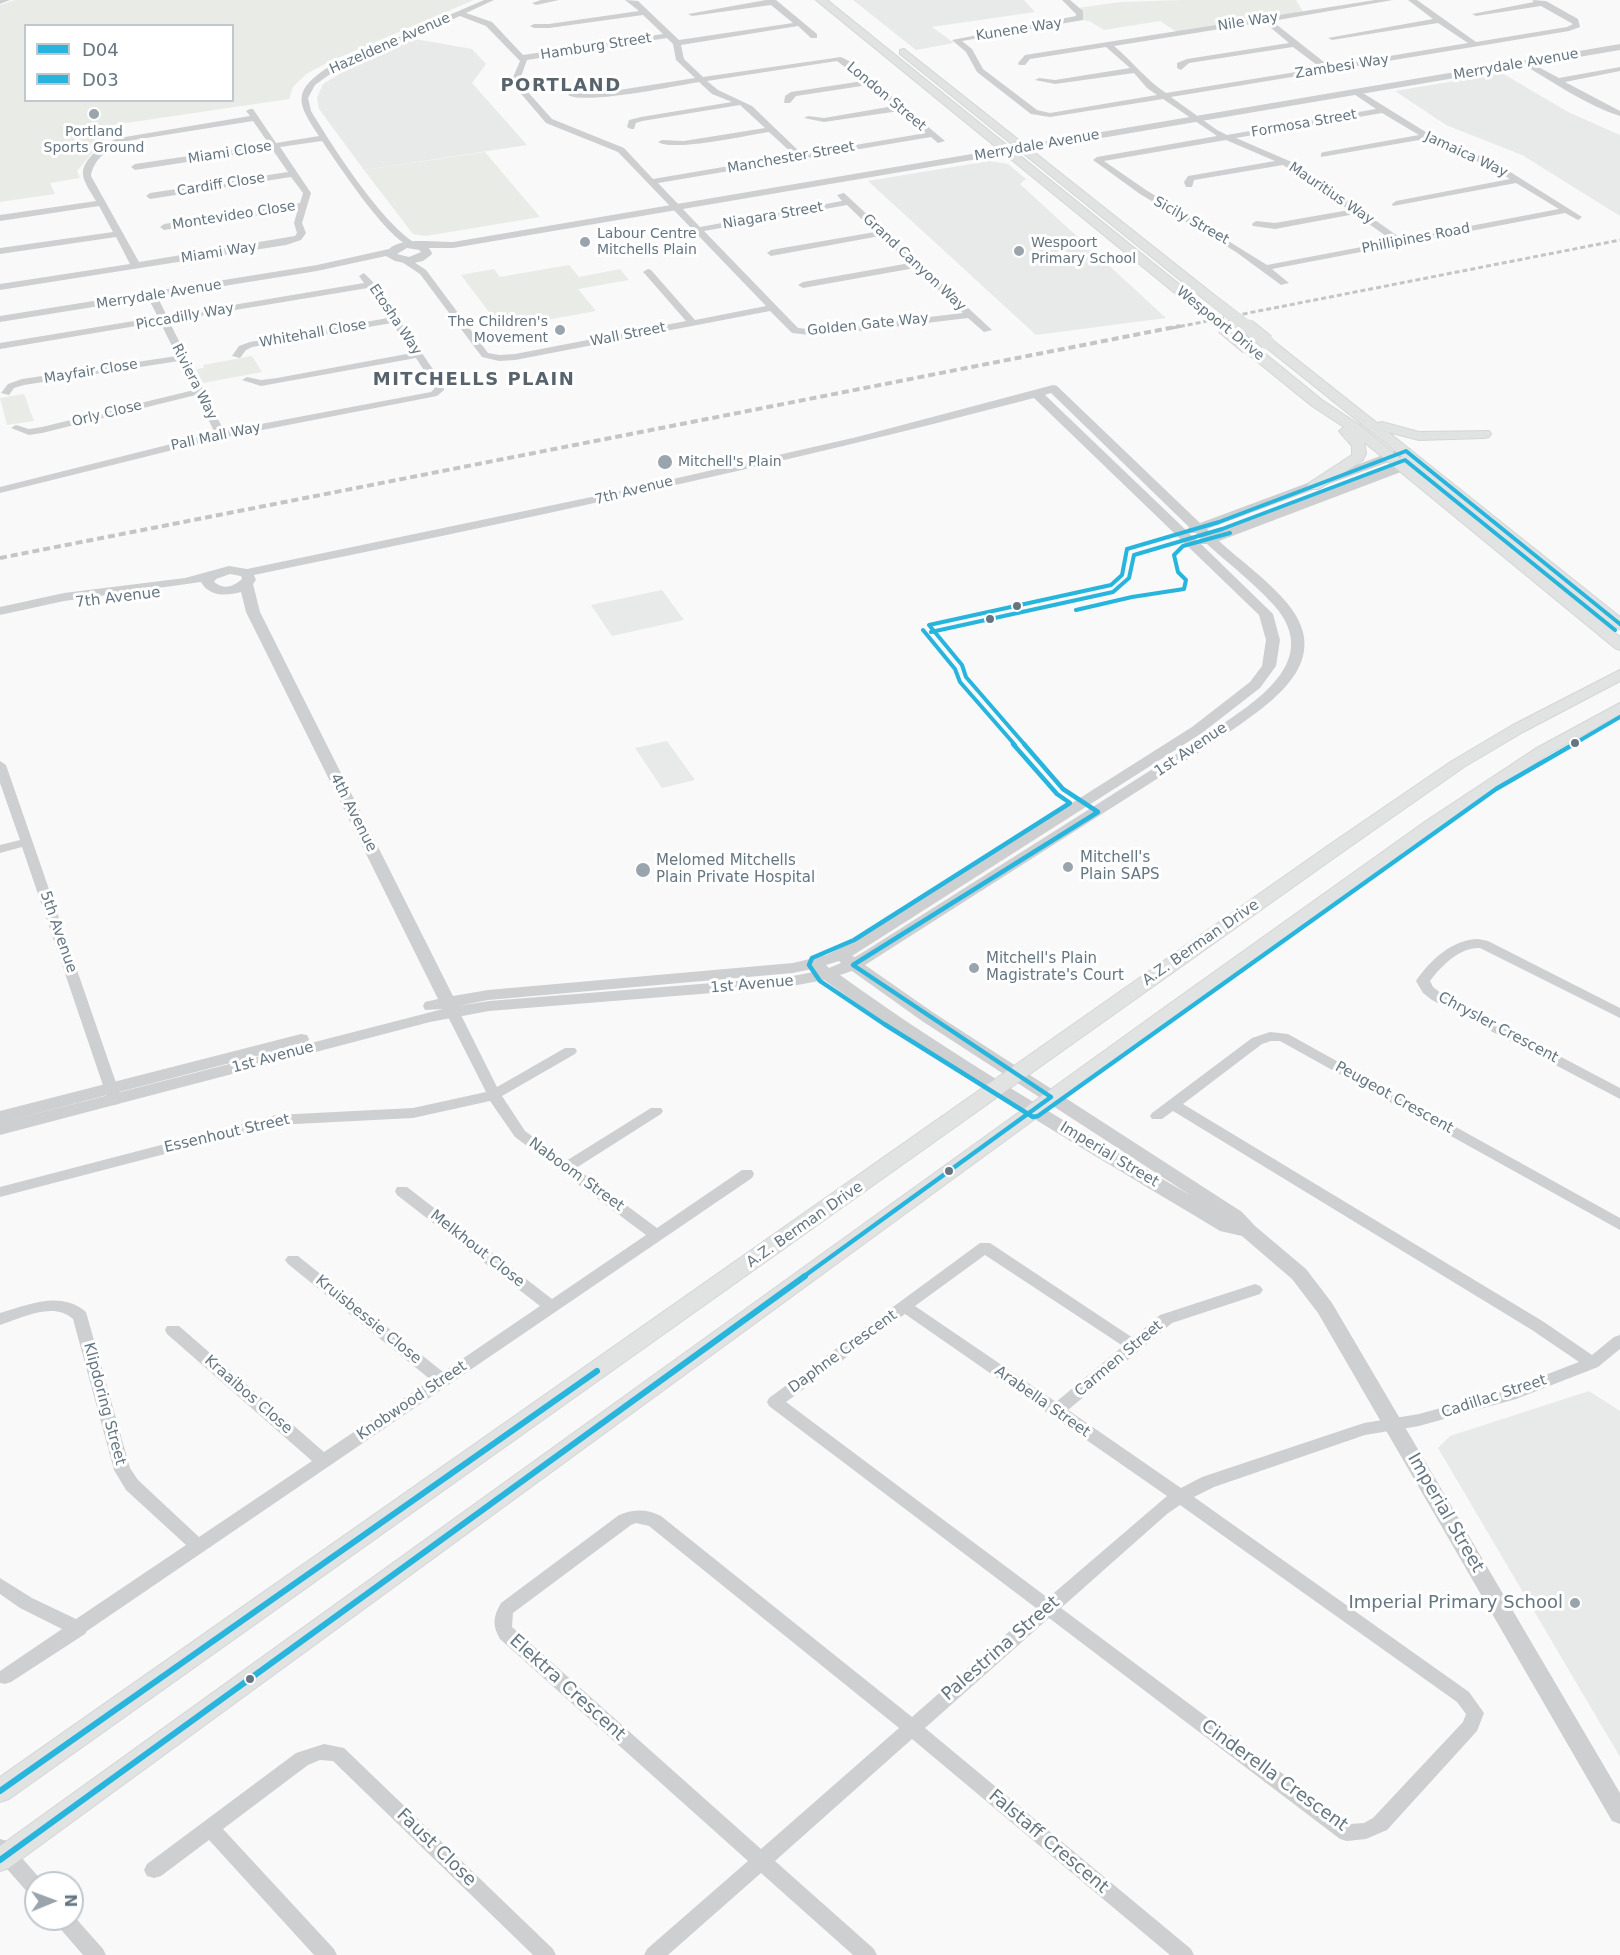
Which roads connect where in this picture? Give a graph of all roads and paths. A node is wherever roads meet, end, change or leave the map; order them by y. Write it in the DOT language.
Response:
graph roads {
  1 [pos="6,0"];
  2 [pos="490,0"];
  3 [pos="555,0"];
  4 [pos="629,0"];
  5 [pos="821,0"];
  6 [pos="839,0"];
  7 [pos="1066,0"];
  8 [pos="1389,0"];
  9 [pos="1412,0"];
  10 [pos="772,1"];
  11 [pos="0,2"];
  12 [pos="1540,2"];
  13 [pos="536,3"];
  14 [pos="645,12"];
  15 [pos="854,12"];
  16 [pos="459,14"];
  17 [pos="692,14"];
  18 [pos="1476,14"];
  19 [pos="1265,19"];
  20 [pos="1440,20"];
  21 [pos="800,24"];
  22 [pos="534,26"];
  23 [pos="670,35"];
  24 [pos="814,36"];
  25 [pos="1332,38"];
  26 [pos="677,43"];
  27 [pos="1107,44"];
  28 [pos="1296,44"];
  29 [pos="1474,45"];
  30 [pos="896,46"];
  31 [pos="1620,47"];
  32 [pos="522,58"];
  33 [pos="1022,63"];
  34 [pos="1527,63"];
  35 [pos="1181,68"];
  36 [pos="1328,69"];
  37 [pos="1620,69"];
  38 [pos="1135,70"];
  39 [pos="701,80"];
  40 [pos="1039,80"];
  41 [pos="1557,81"];
  42 [pos="870,82"];
  43 [pos="1355,92"];
  44 [pos="572,95"];
  45 [pos="1163,96"];
  46 [pos="787,101"];
  47 [pos="742,103"];
  48 [pos="900,108"];
  49 [pos="1383,110"];
  50 [pos="1057,114"];
  51 [pos="1620,114"];
  52 [pos="808,118"];
  53 [pos="1196,119"];
  54 [pos="631,127"];
  55 [pos="771,129"];
  56 [pos="932,134"];
  57 [pos="1426,136"];
  58 [pos="325,138"];
  59 [pos="1224,138"];
  60 [pos="941,141"];
  61 [pos="662,142"];
  62 [pos="273,146"];
  63 [pos="1024,148"];
  64 [pos="1006,151"];
  65 [pos="1087,152"];
  66 [pos="1324,155"];
  67 [pos="800,156"];
  68 [pos="1097,160"];
  69 [pos="1285,162"];
  70 [pos="135,167"];
  71 [pos="293,174"];
  72 [pos="1518,180"];
  73 [pos="650,182"];
  74 [pos="1189,186"];
  75 [pos="841,195"];
  76 [pos="150,196"];
  77 [pos="848,202"];
  78 [pos="102,203"];
  79 [pos="1396,204"];
  80 [pos="304,205"];
  81 [pos="675,207"];
  82 [pos="1566,210"];
  83 [pos="1356,211"];
  84 [pos="1578,217"];
  85 [pos="0,218"];
  86 [pos="386,221"];
  87 [pos="1256,224"];
  88 [pos="164,227"];
  89 [pos="698,230"];
  90 [pos="882,233"];
  91 [pos="119,234"];
  92 [pos="1400,242"];
  93 [pos="415,245"];
  94 [pos="453,245"];
  95 [pos="0,251"];
  96 [pos="392,251"];
  97 [pos="771,253"];
  98 [pos="424,257"];
  99 [pos="403,260"];
  100 [pos="916,265"];
  101 [pos="136,266"];
  102 [pos="317,268"];
  103 [pos="1266,268"];
  104 [pos="423,272"];
  105 [pos="648,273"];
  106 [pos="364,276"];
  107 [pos="1284,283"];
  108 [pos="370,285"];
  109 [pos="803,285"];
  110 [pos="0,286"];
  111 [pos="152,296"];
  112 [pos="771,308"];
  113 [pos="969,315"];
  114 [pos="0,320"];
  115 [pos="394,320"];
  116 [pos="163,321"];
  117 [pos="693,323"];
  118 [pos="987,330"];
  119 [pos="0,346"];
  120 [pos="237,356"];
  121 [pos="419,356"];
  122 [pos="181,358"];
  123 [pos="247,380"];
  124 [pos="198,392"];
  125 [pos="6,393"];
  126 [pos="1036,393"];
  127 [pos="434,394"];
  128 [pos="1317,403"];
  129 [pos="1366,419"];
  130 [pos="16,428"];
  131 [pos="1484,434"];
  132 [pos="221,435"];
  133 [pos="1406,451"];
  134 [pos="1389,457"];
  135 [pos="1418,461"];
  136 [pos="1402,466"];
  137 [pos="1314,486"];
  138 [pos="0,490"];
  139 [pos="1200,528"];
  140 [pos="1189,538"];
  141 [pos="1212,539"];
  142 [pos="247,579"];
  143 [pos="216,585"];
  144 [pos="0,610"];
  145 [pos="253,612"];
  146 [pos="1620,624"];
  147 [pos="1299,639"];
  148 [pos="1273,640"];
  149 [pos="1620,645"];
  150 [pos="1620,675"];
  151 [pos="1620,708"];
  152 [pos="0,765"];
  153 [pos="28,842"];
  154 [pos="0,849"];
  155 [pos="847,960"];
  156 [pos="821,969"];
  157 [pos="450,1008"];
  158 [pos="1620,1014"];
  159 [pos="570,1051"];
  160 [pos="1015,1074"];
  161 [pos="995,1088"];
  162 [pos="113,1094"];
  163 [pos="1620,1094"];
  164 [pos="494,1095"];
  165 [pos="1043,1104"];
  166 [pos="1174,1105"];
  167 [pos="656,1111"];
  168 [pos="1157,1116"];
  169 [pos="0,1117"];
  170 [pos="0,1130"];
  171 [pos="566,1168"];
  172 [pos="747,1174"];
  173 [pos="402,1191"];
  174 [pos="0,1192"];
  175 [pos="1620,1225"];
  176 [pos="656,1235"];
  177 [pos="292,1260"];
  178 [pos="1255,1290"];
  179 [pos="552,1307"];
  180 [pos="904,1307"];
  181 [pos="0,1319"];
  182 [pos="173,1330"];
  183 [pos="1620,1341"];
  184 [pos="1134,1346"];
  185 [pos="1592,1363"];
  186 [pos="443,1381"];
  187 [pos="1056,1412"];
  188 [pos="1394,1425"];
  189 [pos="323,1461"];
  190 [pos="1180,1496"];
  191 [pos="198,1546"];
  192 [pos="0,1585"];
  193 [pos="1048,1608"];
  194 [pos="78,1629"];
  195 [pos="5,1677"];
  196 [pos="912,1728"];
  197 [pos="0,1791"];
  198 [pos="1620,1814"];
  199 [pos="210,1828"];
  200 [pos="2,1854"];
  201 [pos="760,1861"];
  202 [pos="154,1870"];
  203 [pos="24,1876"];
  204 [pos="75,1931"];
  205 [pos="96,1955"];
  206 [pos="327,1955"];
  207 [pos="546,1955"];
  208 [pos="654,1955"];
  209 [pos="867,1955"];
  210 [pos="1184,1955"];
  1 -- 11 [label="street"];
  2 -- 16 [label="street, Hazeldene Avenue"];
  3 -- 13 [label="street"];
  4 -- 14 [label="street"];
  5 -- 64 [label="main road, Wespoort Drive"];
  6 -- 15 [label="main road"];
  7 -- 50 [label="street, Kunene Way"];
  8 -- 19 [label="street, Nile Way"];
  9 -- 20 [label="street"];
  10 -- 17 [label="street"];
  10 -- 21 [label="street"];
  12 -- 18 [label="street"];
  12 -- 29 [label="street, Zambesi Way"];
  14 -- 22 [label="street"];
  14 -- 23 [label="street"];
  16 -- 32 [label="street"];
  16 -- 58 [label="street, Hazeldene Avenue"];
  19 -- 27 [label="street, Nile Way"];
  19 -- 28 [label="street"];
  20 -- 25 [label="street"];
  20 -- 29 [label="street"];
  21 -- 24 [label="street"];
  21 -- 26 [label="street"];
  23 -- 26 [label="street"];
  23 -- 32 [label="street, Hamburg Street"];
  26 -- 39 [label="street"];
  27 -- 33 [label="street, Nile Way"];
  27 -- 38 [label="street, Mauritius Way"];
  28 -- 35 [label="street"];
  28 -- 36 [label="street"];
  29 -- 36 [label="street, Zambesi Way"];
  30 -- 63 [label="main road, Wespoort Drive"];
  31 -- 34 [label="street, Merrydale Avenue"];
  32 -- 73 [label="street, Golden Gate Way"];
  34 -- 41 [label="street"];
  34 -- 43 [label="street, Merrydale Avenue"];
  36 -- 45 [label="street, Zambesi Way"];
  37 -- 41 [label="street"];
  38 -- 40 [label="street"];
  38 -- 45 [label="street, Mauritius Way"];
  39 -- 42 [label="street, London Street"];
  39 -- 44 [label="street"];
  39 -- 47 [label="street"];
  41 -- 51 [label="street"];
  42 -- 46 [label="street"];
  42 -- 48 [label="street, London Street"];
  43 -- 49 [label="street, Jamaica Way"];
  43 -- 53 [label="street, Merrydale Avenue"];
  45 -- 50 [label="street, Zambesi Way"];
  45 -- 53 [label="street, Mauritius Way"];
  47 -- 54 [label="street"];
  47 -- 55 [label="street"];
  48 -- 52 [label="street"];
  48 -- 56 [label="street, London Street"];
  49 -- 57 [label="street, Jamaica Way"];
  49 -- 59 [label="street, Formosa Street"];
  53 -- 59 [label="street, Mauritius Way"];
  53 -- 63 [label="street, Merrydale Avenue"];
  55 -- 61 [label="street"];
  55 -- 67 [label="street"];
  56 -- 60 [label="street, London Street"];
  56 -- 67 [label="street, Manchester Street"];
  57 -- 66 [label="street"];
  57 -- 72 [label="street, Jamaica Way"];
  58 -- 62 [label="street, Miami Close"];
  58 -- 86 [label="street, Hazeldene Avenue"];
  59 -- 68 [label="street"];
  59 -- 69 [label="street, Mauritius Way"];
  62 -- 70 [label="street, Miami Close"];
  62 -- 71 [label="street, Miami Way"];
  62 -- 78 [label="street, Miami Way"];
  63 -- 64 [label="street, Merrydale Avenue"];
  63 -- 129 [label="main road, Wespoort Drive, bridge"];
  64 -- 81 [label="street, Merrydale Avenue"];
  64 -- 128 [label="main road, Wespoort Drive, bridge"];
  65 -- 68 [label="street, Sicily Street"];
  67 -- 73 [label="street, Manchester Street"];
  68 -- 103 [label="street, Sicily Street"];
  69 -- 74 [label="street"];
  69 -- 83 [label="street, Mauritius Way"];
  71 -- 76 [label="street, Cardiff Close"];
  71 -- 80 [label="street, Miami Way"];
  72 -- 79 [label="street"];
  72 -- 82 [label="street, Jamaica Way"];
  73 -- 81 [label="street, Golden Gate Way"];
  75 -- 77 [label="street, Grand Canyon Way"];
  77 -- 89 [label="street, Niagara Street"];
  77 -- 90 [label="street, Grand Canyon Way"];
  78 -- 85 [label="street"];
  78 -- 91 [label="street"];
  80 -- 88 [label="street, Montevideo Close"];
  80 -- 101 [label="street, Miami Way"];
  81 -- 89 [label="street, Golden Gate Way"];
  81 -- 94 [label="street, Merrydale Avenue"];
  82 -- 84 [label="street, Jamaica Way"];
  82 -- 92 [label="street, Phillipines Road"];
  83 -- 87 [label="street"];
  83 -- 92 [label="street, Mauritius Way"];
  86 -- 93 [label="street, Hazeldene Avenue"];
  86 -- 96 [label="street, Hazeldene Avenue"];
  89 -- 112 [label="street, Golden Gate Way"];
  90 -- 97 [label="street"];
  90 -- 100 [label="street, Grand Canyon Way"];
  91 -- 95 [label="street"];
  91 -- 101 [label="street"];
  92 -- 103 [label="street, Phillipines Road"];
  93 -- 94 [label="street, Merrydale Avenue"];
  93 -- 96 [label="street, Merrydale Avenue"];
  93 -- 98 [label="street"];
  94 -- 98 [label="street, Merrydale Avenue"];
  96 -- 99 [label="street"];
  96 -- 102 [label="street, Merrydale Avenue"];
  98 -- 99 [label="street, Merrydale Avenue"];
  98 -- 104 [label="street"];
  99 -- 102 [label="street, Merrydale Avenue"];
  99 -- 104 [label="street"];
  100 -- 109 [label="street"];
  100 -- 113 [label="street, Grand Canyon Way"];
  101 -- 110 [label="street, Miami Way"];
  102 -- 111 [label="street, Merrydale Avenue"];
  103 -- 107 [label="street, Sicily Street"];
  104 -- 117 [label="street, Wall Street"];
  105 -- 117 [label="street"];
  106 -- 108 [label="street, Etosha Way"];
  108 -- 115 [label="street, Etosha Way"];
  108 -- 116 [label="street, Piccadilly Way"];
  111 -- 114 [label="street, Merrydale Avenue"];
  111 -- 116 [label="street, Riviera Way"];
  112 -- 113 [label="street, Golden Gate Way"];
  112 -- 117 [label="street, Wall Street"];
  113 -- 118 [label="street, Grand Canyon Way"];
  115 -- 120 [label="street, Whitehall Close"];
  115 -- 121 [label="street, Etosha Way"];
  116 -- 119 [label="street, Piccadilly Way"];
  116 -- 122 [label="street, Riviera Way"];
  121 -- 123 [label="street"];
  121 -- 127 [label="street, Etosha Way"];
  122 -- 124 [label="street, Riviera Way"];
  122 -- 125 [label="street, Mayfair Close"];
  124 -- 130 [label="street, Orly Close"];
  124 -- 132 [label="street, Riviera Way"];
  126 -- 139 [label="street, 7th Avenue"];
  126 -- 140 [label="street, 1st Avenue"];
  126 -- 142 [label="street, 7th Avenue"];
  127 -- 132 [label="street, Pall Mall Way"];
  128 -- 134 [label="main road, Wespoort Drive"];
  128 -- 137 [label="main road"];
  129 -- 131 [label="main road"];
  129 -- 133 [label="main road, Wespoort Drive"];
  132 -- 138 [label="street, Pall Mall Way"];
  133 -- 134 [label="street"];
  133 -- 135 [label="main road, Wespoort Drive"];
  134 -- 136 [label="main road, Wespoort Drive"];
  134 -- 137 [label="street"];
  135 -- 136 [label="street"];
  135 -- 146 [label="main road, Wespoort Drive"];
  136 -- 141 [label="street"];
  136 -- 149 [label="main road, Wespoort Drive"];
  137 -- 139 [label="street"];
  139 -- 140 [label="street"];
  139 -- 141 [label="street"];
  140 -- 141 [label="street"];
  140 -- 148 [label="street, 1st Avenue"];
  141 -- 147 [label="street"];
  142 -- 143 [label="street"];
  142 -- 143 [label="street"];
  142 -- 145 [label="street, 4th Avenue"];
  143 -- 144 [label="street, 7th Avenue"];
  143 -- 145 [label="street, 4th Avenue"];
  145 -- 157 [label="street, 4th Avenue"];
  147 -- 148 [label="street"];
  147 -- 155 [label="street, 1st Avenue"];
  148 -- 155 [label="street, 1st Avenue"];
  150 -- 160 [label="main road, A.Z. Berman Drive"];
  151 -- 165 [label="main road"];
  152 -- 153 [label="street, 5th Avenue"];
  153 -- 154 [label="street"];
  153 -- 162 [label="street, 5th Avenue"];
  155 -- 156 [label="street, 1st Avenue"];
  155 -- 160 [label="street"];
  156 -- 157 [label="street, 1st Avenue"];
  156 -- 161 [label="street"];
  157 -- 162 [label="street, 1st Avenue"];
  157 -- 164 [label="street, Naboom Street"];
  158 -- 163 [label="street, Chrysler Crescent"];
  159 -- 164 [label="street, Essenhout Street"];
  160 -- 161 [label="main road, A.Z. Berman Drive"];
  160 -- 165 [label="street"];
  161 -- 165 [label="street"];
  161 -- 197 [label="main road, A.Z. Berman Drive"];
  162 -- 169 [label="street, 1st Avenue"];
  162 -- 170 [label="street, 1st Avenue"];
  164 -- 171 [label="street, Naboom Street"];
  164 -- 174 [label="street, Essenhout Street"];
  165 -- 188 [label="street, Imperial Street"];
  165 -- 200 [label="main road"];
  166 -- 168 [label="street, Peugeot Crescent"];
  166 -- 175 [label="street, Peugeot Crescent"];
  166 -- 185 [label="street"];
  167 -- 171 [label="street"];
  171 -- 176 [label="street, Naboom Street"];
  172 -- 176 [label="street, Knobwood Street"];
  173 -- 179 [label="street, Melkhout Close"];
  176 -- 179 [label="street, Knobwood Street"];
  177 -- 186 [label="street, Kruisbessie Close"];
  178 -- 184 [label="street, Carmen Street"];
  179 -- 186 [label="street, Knobwood Street"];
  180 -- 184 [label="street, Daphne Crescent"];
  180 -- 187 [label="street, Arabella Street"];
  180 -- 193 [label="street, Daphne Crescent"];
  181 -- 191 [label="street, Klipdoring Street"];
  182 -- 189 [label="street, Kraaibos Close"];
  183 -- 185 [label="street, Cadillac Street"];
  184 -- 187 [label="street, Carmen Street"];
  185 -- 188 [label="street, Cadillac Street"];
  186 -- 189 [label="street, Knobwood Street"];
  187 -- 190 [label="street, Arabella Street"];
  188 -- 190 [label="street, Palestrina Street"];
  188 -- 198 [label="street, Imperial Street"];
  189 -- 191 [label="street, Knobwood Street"];
  190 -- 193 [label="street, Palestrina Street"];
  190 -- 193 [label="street, Cinderella Crescent"];
  191 -- 194 [label="street, Knobwood Street"];
  192 -- 194 [label="street"];
  193 -- 196 [label="street, Palestrina Street"];
  194 -- 195 [label="street, Knobwood Street"];
  196 -- 201 [label="street, Palestrina Street"];
  196 -- 201 [label="street, Elektra Crescent"];
  196 -- 210 [label="street, Falstaff Crescent"];
  199 -- 202 [label="street"];
  199 -- 206 [label="street"];
  199 -- 207 [label="street, Faust Close"];
  200 -- 203 [label="street"];
  201 -- 208 [label="street, Palestrina Street"];
  201 -- 209 [label="street"];
  204 -- 205 [label="street"];
}
